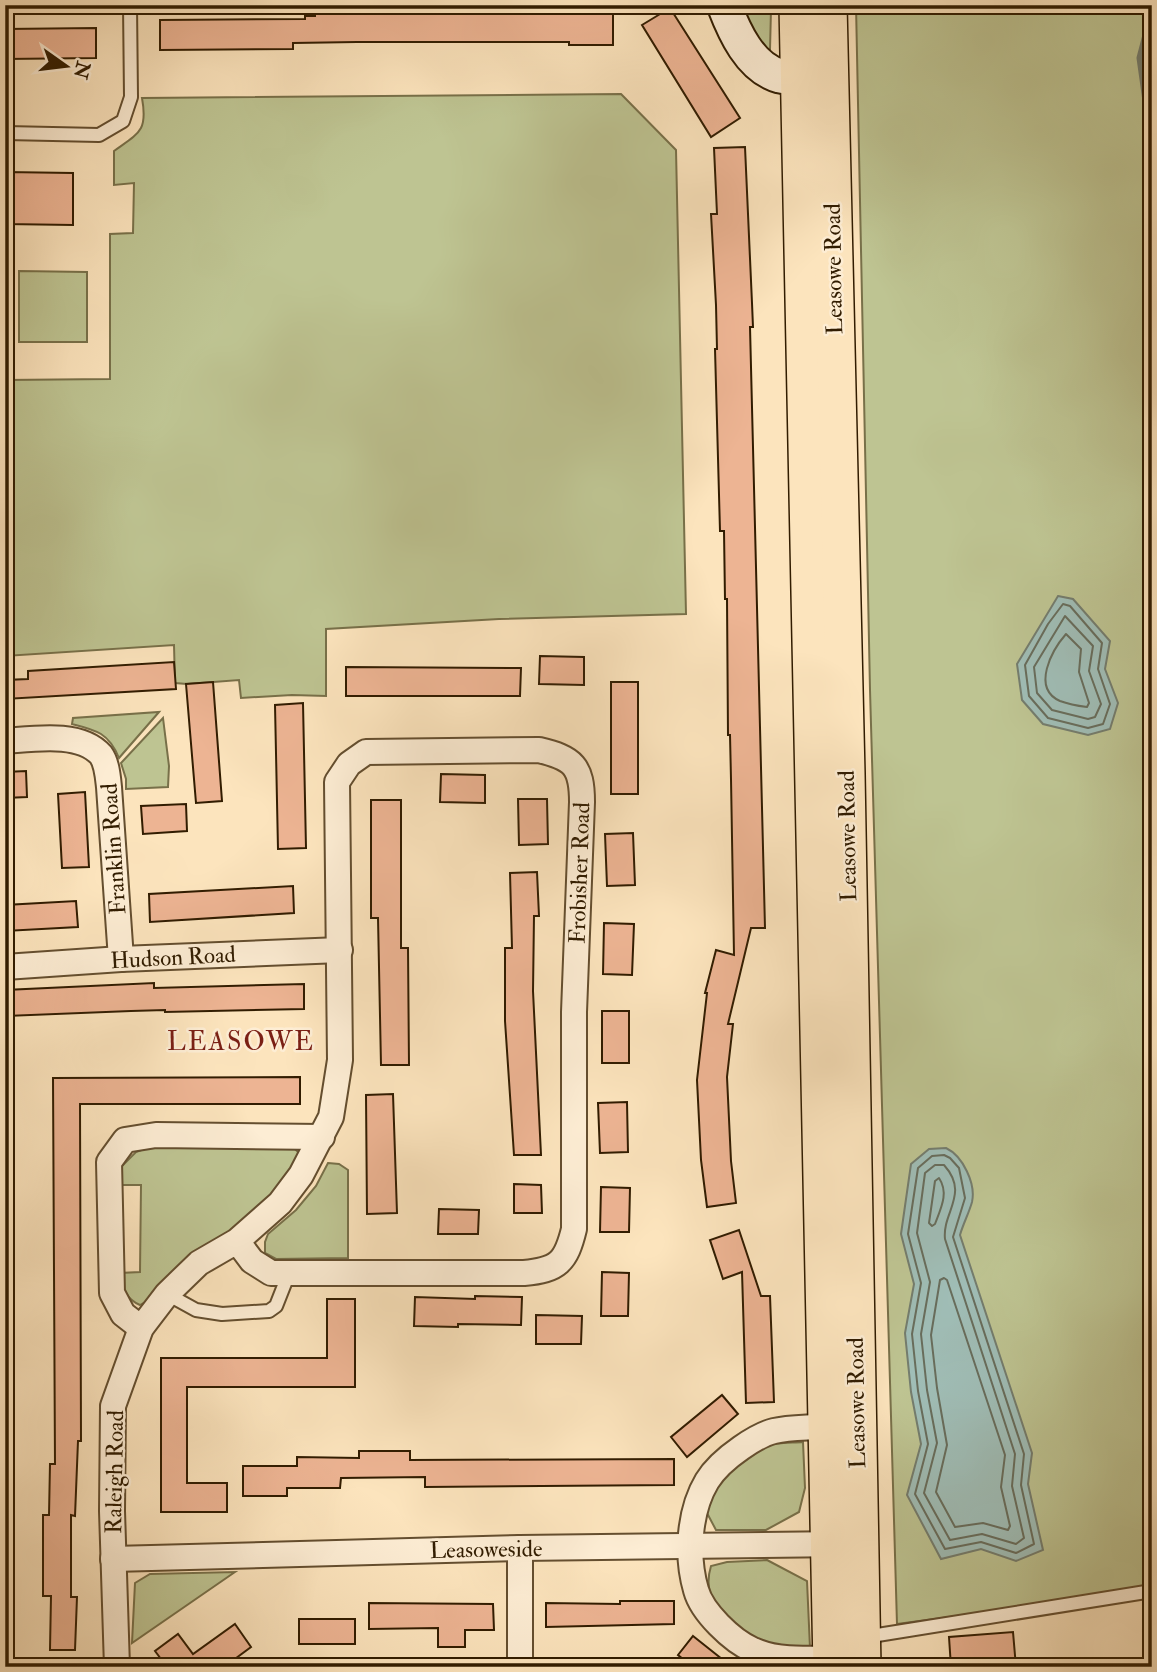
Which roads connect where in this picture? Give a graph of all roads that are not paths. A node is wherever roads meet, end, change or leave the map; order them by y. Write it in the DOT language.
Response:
graph roads {
  1 [pos="130,5"];
  2 [pos="724,5"];
  3 [pos="799,5"];
  4 [pos="828,5"];
  5 [pos="815,76"];
  6 [pos="6,133"];
  7 [pos="5,741"];
  8 [pos="340,950"];
  9 [pos="121,959"];
  10 [pos="5,967"];
  11 [pos="322,1137"];
  12 [pos="237,1241"];
  13 [pos="289,1273"];
  14 [pos="167,1294"];
  15 [pos="141,1328"];
  16 [pos="827,1426"];
  17 [pos="844,1544"];
  18 [pos="690,1546"];
  19 [pos="520,1548"];
  20 [pos="113,1559"];
  21 [pos="1152,1591"];
  22 [pos="847,1657"];
  23 [pos="117,1667"];
  24 [pos="520,1667"];
  1 -- 6 [label="lane"];
  2 -- 5 [label="street"];
  3 -- 5 [label="main road, Leasowe Road"];
  4 -- 5 [label="main road, Leasowe Road"];
  5 -- 16 [label="main road, Leasowe Road"];
  5 -- 17 [label="main road, Leasowe Road"];
  7 -- 9 [label="street, Franklin Road"];
  8 -- 9 [label="street, Hudson Road"];
  8 -- 11 [label="street, Frobisher Road"];
  8 -- 13 [label="street, Frobisher Road"];
  9 -- 10 [label="street, Hudson Road"];
  11 -- 12 [label="street, Frobisher Road"];
  11 -- 15 [label="street"];
  12 -- 13 [label="street, Frobisher Road"];
  12 -- 14 [label="street, Raleigh Road"];
  13 -- 14 [label="lane"];
  14 -- 15 [label="street, Raleigh Road"];
  15 -- 20 [label="street, Raleigh Road"];
  16 -- 17 [label="main road, Leasowe Road"];
  16 -- 18 [label="street, Leasowe Road"];
  17 -- 18 [label="street, Leasoweside"];
  17 -- 22 [label="main road, Leasowe Road"];
  18 -- 19 [label="street, Leasoweside"];
  18 -- 22 [label="street, Leasowe Road"];
  19 -- 20 [label="street, Leasoweside"];
  19 -- 24 [label="street"];
  20 -- 23 [label="street, Raleigh Road"];
  21 -- 22 [label="lane"];
}
